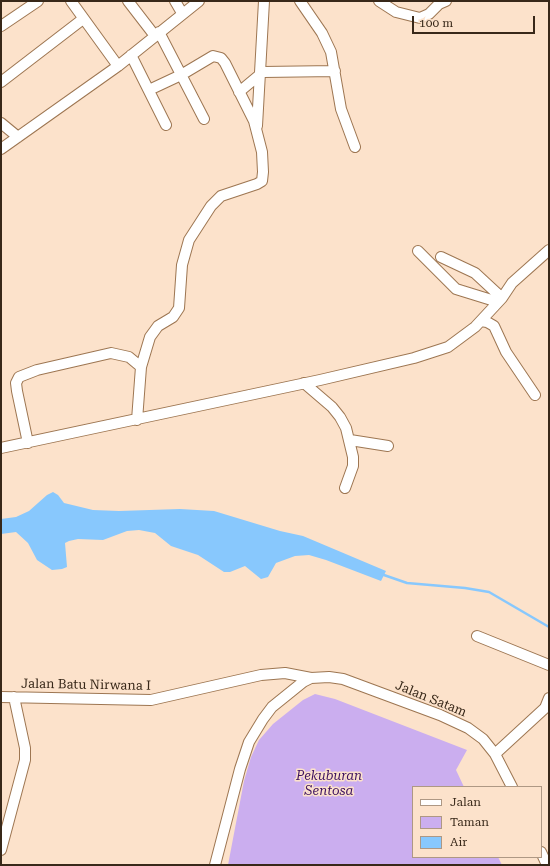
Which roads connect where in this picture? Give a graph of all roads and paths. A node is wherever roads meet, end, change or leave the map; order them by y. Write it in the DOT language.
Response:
graph roads {
  1 [pos="38,1"];
  2 [pos="71,1"];
  3 [pos="128,1"];
  4 [pos="175,1"];
  5 [pos="198,1"];
  6 [pos="264,1"];
  7 [pos="300,1"];
  8 [pos="379,1"];
  9 [pos="446,1"];
  10 [pos="182,13"];
  11 [pos="83,19"];
  12 [pos="1,26"];
  13 [pos="157,34"];
  14 [pos="131,55"];
  15 [pos="118,66"];
  16 [pos="335,71"];
  17 [pos="181,75"];
  18 [pos="259,75"];
  19 [pos="1,82"];
  20 [pos="149,90"];
  21 [pos="239,92"];
  22 [pos="204,119"];
  23 [pos="1,122"];
  24 [pos="166,125"];
  25 [pos="257,132"];
  26 [pos="18,137"];
  27 [pos="355,148"];
  28 [pos="1,149"];
  29 [pos="549,250"];
  30 [pos="418,251"];
  31 [pos="441,258"];
  32 [pos="500,300"];
  33 [pos="481,321"];
  34 [pos="141,367"];
  35 [pos="304,383"];
  36 [pos="535,395"];
  37 [pos="137,420"];
  38 [pos="350,440"];
  39 [pos="28,443"];
  40 [pos="388,446"];
  41 [pos="1,448"];
  42 [pos="345,488"];
  43 [pos="477,636"];
  44 [pos="549,666"];
  45 [pos="311,678"];
  46 [pos="14,697"];
  47 [pos="1,698"];
  48 [pos="549,698"];
  49 [pos="496,754"];
  50 [pos="512,786"];
  51 [pos="1,850"];
  52 [pos="542,854"];
  53 [pos="215,865"];
  54 [pos="547,865"];
  1 -- 12 [label="street"];
  2 -- 11 [label="street"];
  3 -- 13 [label="street"];
  4 -- 10 [label="street"];
  5 -- 10 [label="street"];
  6 -- 18 [label="street"];
  7 -- 16 [label="street"];
  8 -- 9 [label="street"];
  10 -- 13 [label="street"];
  11 -- 15 [label="street"];
  11 -- 19 [label="street"];
  13 -- 14 [label="street"];
  13 -- 17 [label="street"];
  14 -- 15 [label="street"];
  14 -- 20 [label="street"];
  15 -- 26 [label="street"];
  16 -- 18 [label="street"];
  16 -- 27 [label="street"];
  17 -- 20 [label="street"];
  17 -- 21 [label="street"];
  17 -- 22 [label="street"];
  18 -- 21 [label="street"];
  18 -- 25 [label="street"];
  20 -- 24 [label="street"];
  21 -- 25 [label="street"];
  23 -- 26 [label="street"];
  25 -- 34 [label="street"];
  26 -- 28 [label="street"];
  29 -- 32 [label="street"];
  30 -- 32 [label="street"];
  31 -- 32 [label="street"];
  32 -- 33 [label="street"];
  33 -- 35 [label="street"];
  33 -- 36 [label="street"];
  34 -- 37 [label="street"];
  34 -- 39 [label="street"];
  35 -- 37 [label="street"];
  35 -- 38 [label="street"];
  37 -- 39 [label="street"];
  38 -- 40 [label="street"];
  38 -- 42 [label="street"];
  39 -- 41 [label="street"];
  43 -- 44 [label="street"];
  45 -- 46 [label="street, Jalan Batu Nirwana I"];
  45 -- 49 [label="street, Jalan Satam"];
  45 -- 53 [label="street"];
  46 -- 47 [label="street, Jalan Batu Nirwana I"];
  46 -- 51 [label="street"];
  48 -- 49 [label="street"];
  49 -- 50 [label="street, Jalan Satam"];
  52 -- 54 [label="street"];
}
